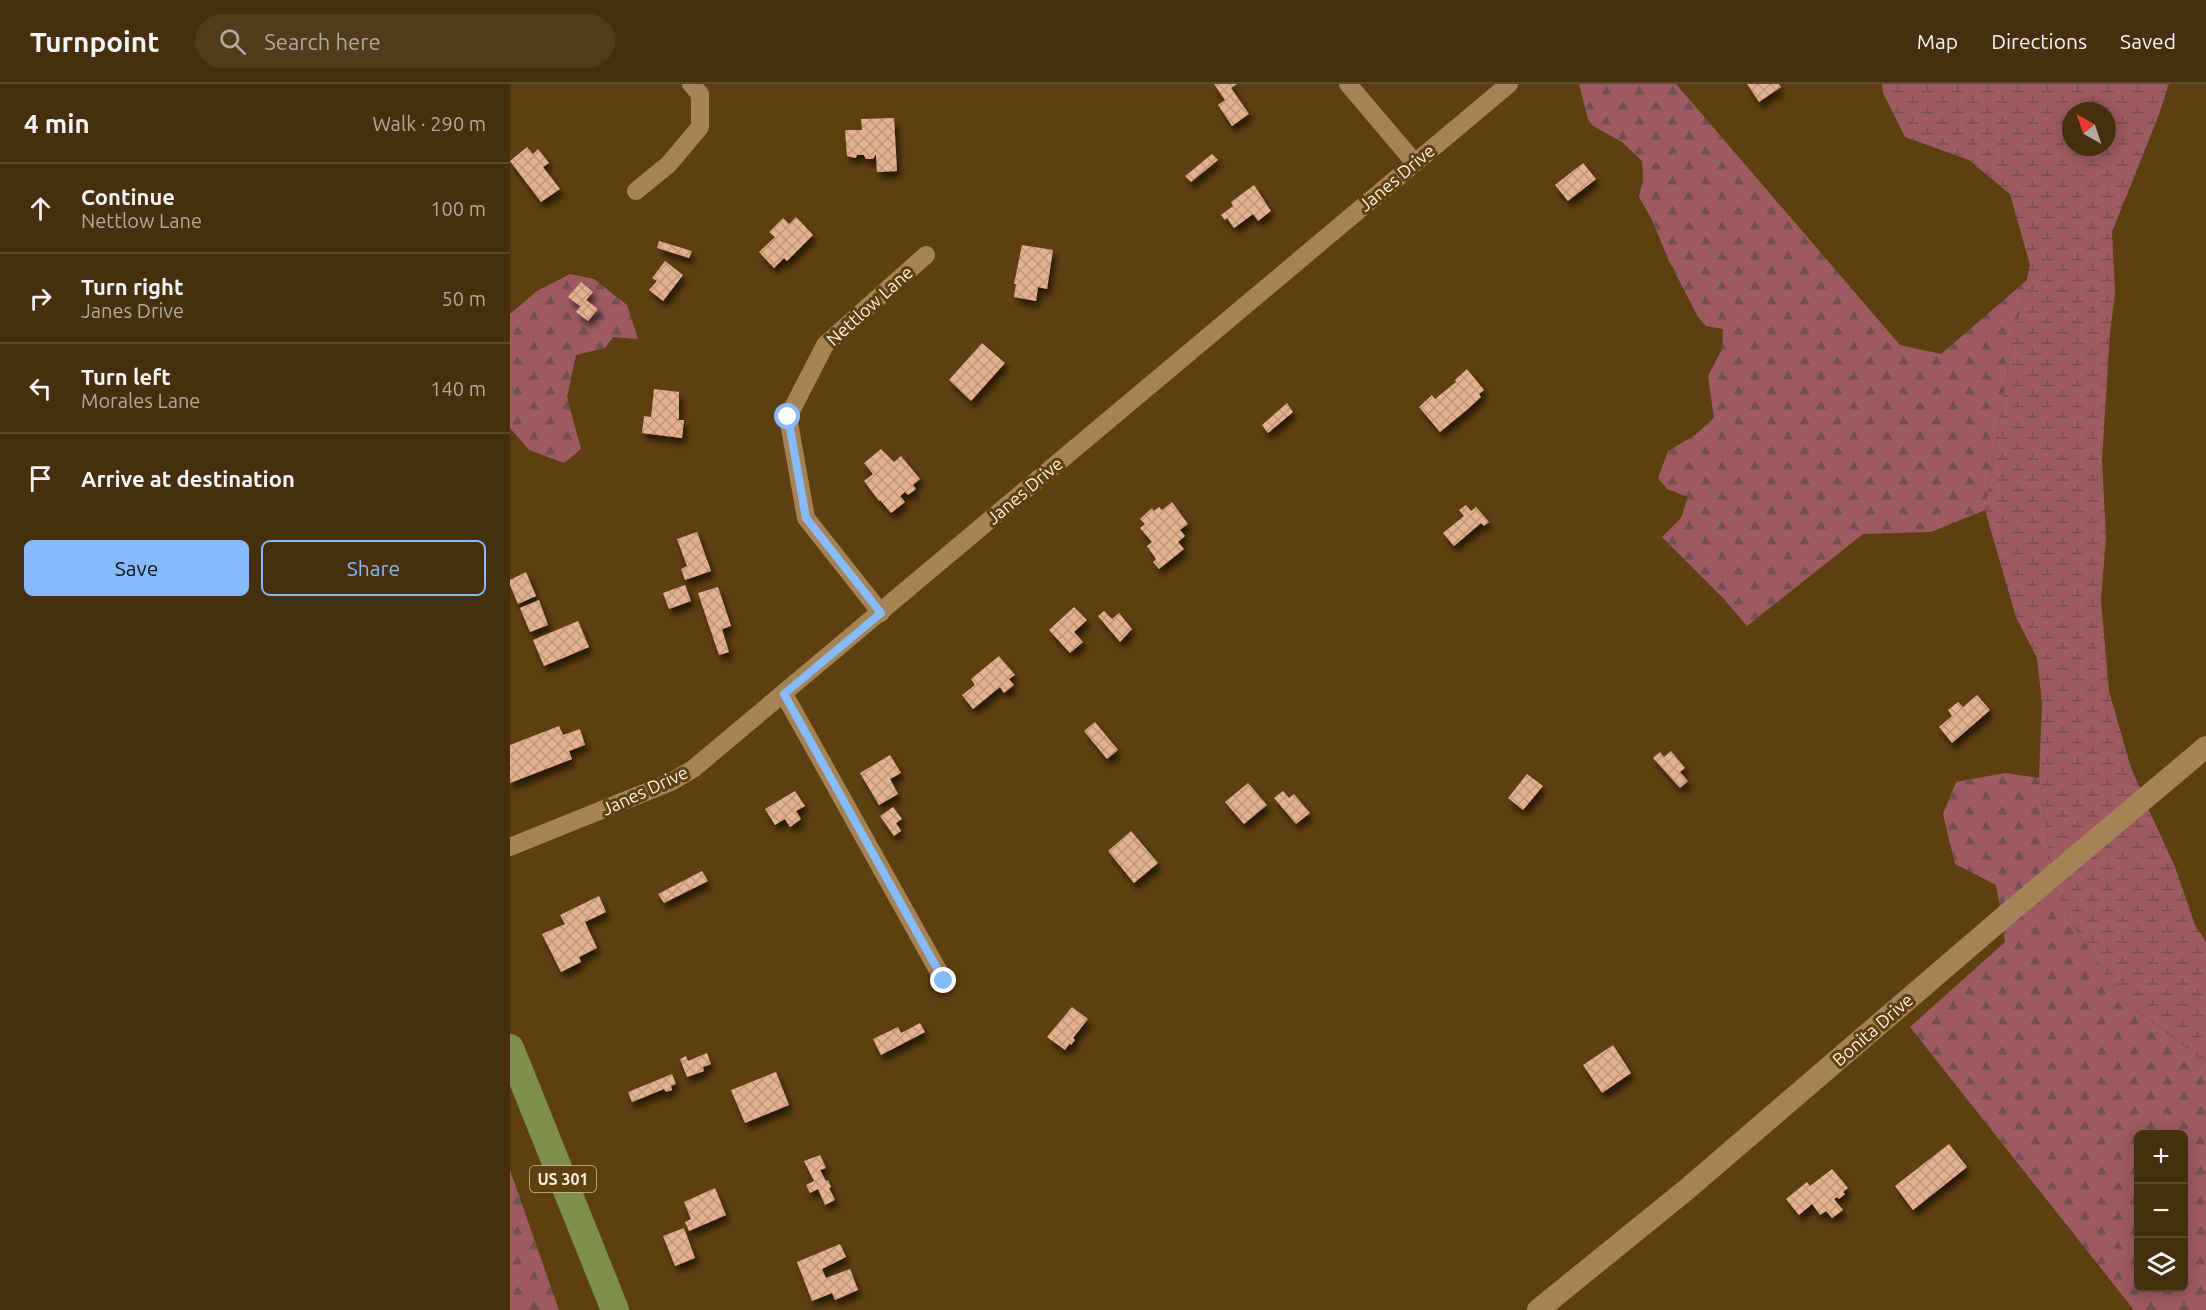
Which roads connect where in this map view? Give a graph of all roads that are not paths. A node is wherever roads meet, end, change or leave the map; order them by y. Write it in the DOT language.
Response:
graph roads {
  1 [pos="691,84"];
  2 [pos="1347,84"];
  3 [pos="1509,84"];
  4 [pos="1415,163"];
  5 [pos="636,191"];
  6 [pos="926,255"];
  7 [pos="881,613"];
  8 [pos="784,694"];
  9 [pos="2206,747"];
  10 [pos="510,847"];
  11 [pos="944,981"];
  12 [pos="510,1048"];
  13 [pos="615,1310"];
  14 [pos="1538,1310"];
  1 -- 5 [label="street"];
  2 -- 4 [label="street"];
  3 -- 4 [label="street, Janes Drive"];
  4 -- 7 [label="street, Janes Drive"];
  6 -- 7 [label="street, Nettlow Lane"];
  7 -- 8 [label="street, Janes Drive"];
  8 -- 10 [label="street, Janes Drive"];
  8 -- 11 [label="street"];
  9 -- 14 [label="street, Bonita Drive"];
  12 -- 13 [label="main road, US 301"];
}
